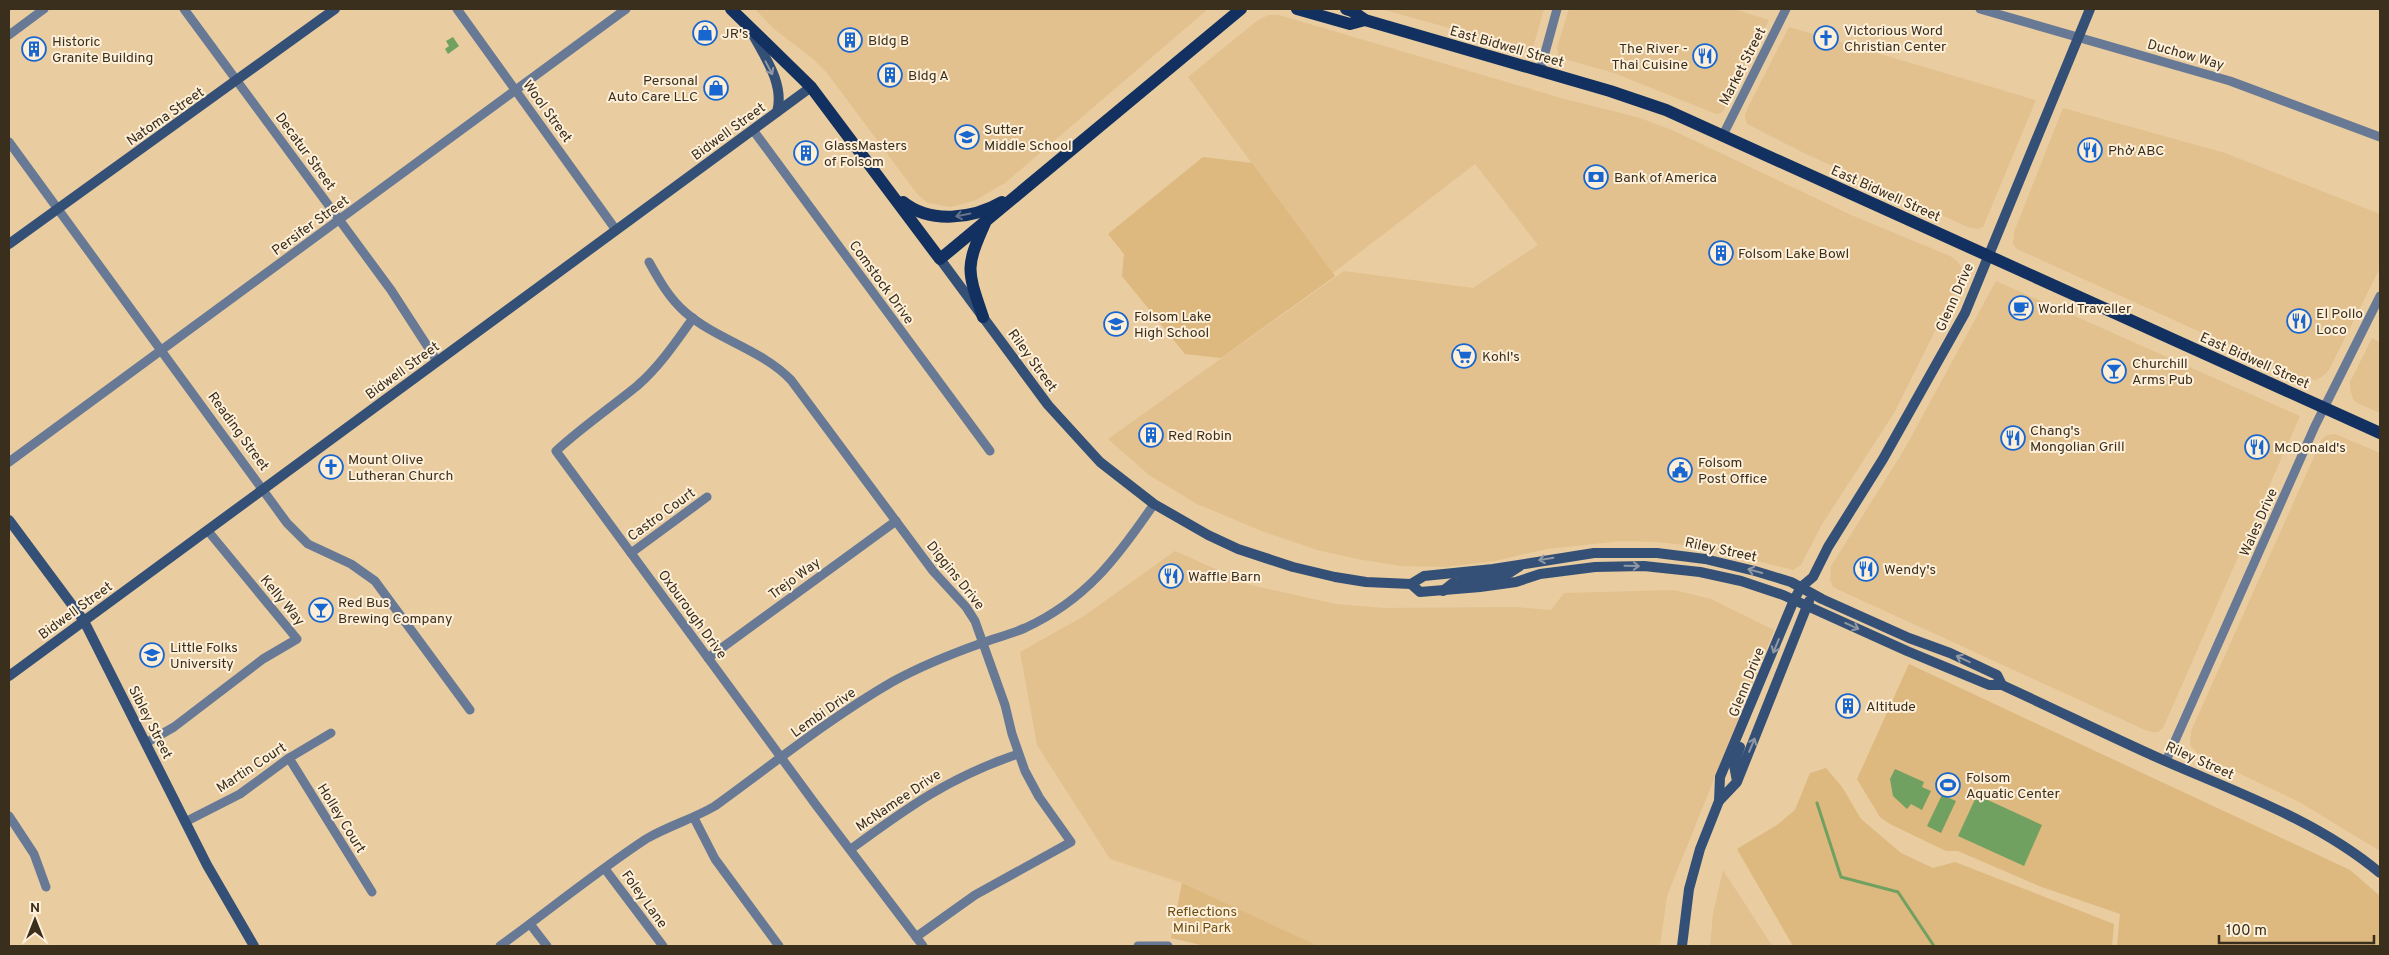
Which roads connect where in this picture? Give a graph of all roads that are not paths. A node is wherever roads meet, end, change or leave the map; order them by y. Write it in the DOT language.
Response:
graph roads {
  1 [pos="44,9"];
  2 [pos="184,9"];
  3 [pos="336,9"];
  4 [pos="457,9"];
  5 [pos="626,9"];
  6 [pos="731,9"];
  7 [pos="1241,9"];
  8 [pos="1297,9"];
  9 [pos="1346,9"];
  10 [pos="1557,9"];
  11 [pos="1786,9"];
  12 [pos="1980,9"];
  13 [pos="2090,9"];
  14 [pos="1365,20"];
  15 [pos="748,26"];
  16 [pos="9,35"];
  17 [pos="2078,37"];
  18 [pos="1540,71"];
  19 [pos="237,81"];
  20 [pos="811,87"];
  21 [pos="516,90"];
  22 [pos="777,112"];
  23 [pos="753,130"];
  24 [pos="1723,135"];
  25 [pos="2380,137"];
  26 [pos="9,142"];
  27 [pos="881,180"];
  28 [pos="1023,190"];
  29 [pos="58,209"];
  30 [pos="340,220"];
  31 [pos="986,220"];
  32 [pos="616,230"];
  33 [pos="9,244"];
  34 [pos="1987,255"];
  35 [pos="940,259"];
  36 [pos="649,262"];
  37 [pos="2380,296"];
  38 [pos="983,317"];
  39 [pos="693,318"];
  40 [pos="163,351"];
  41 [pos="437,361"];
  42 [pos="2324,407"];
  43 [pos="2380,432"];
  44 [pos="990,451"];
  45 [pos="9,462"];
  46 [pos="263,488"];
  47 [pos="707,497"];
  48 [pos="1154,504"];
  49 [pos="9,520"];
  50 [pos="896,521"];
  51 [pos="208,531"];
  52 [pos="631,553"];
  53 [pos="1523,564"];
  54 [pos="1811,580"];
  55 [pos="1411,584"];
  56 [pos="1800,587"];
  57 [pos="1443,591"];
  58 [pos="1812,593"];
  59 [pos="1794,600"];
  60 [pos="1808,607"];
  61 [pos="84,621"];
  62 [pos="984,642"];
  63 [pos="708,658"];
  64 [pos="9,676"];
  65 [pos="2002,685"];
  66 [pos="470,710"];
  67 [pos="1743,725"];
  68 [pos="331,733"];
  69 [pos="146,743"];
  70 [pos="1018,754"];
  71 [pos="289,758"];
  72 [pos="782,758"];
  73 [pos="2166,762"];
  74 [pos="1737,782"];
  75 [pos="1719,802"];
  76 [pos="9,816"];
  77 [pos="694,818"];
  78 [pos="185,822"];
  79 [pos="851,848"];
  80 [pos="605,869"];
  81 [pos="2380,873"];
  82 [pos="46,887"];
  83 [pos="372,892"];
  84 [pos="530,924"];
  85 [pos="916,937"];
  86 [pos="254,946"];
  87 [pos="500,946"];
  88 [pos="547,946"];
  89 [pos="662,946"];
  90 [pos="778,946"];
  91 [pos="923,946"];
  92 [pos="1138,946"];
  93 [pos="1168,946"];
  94 [pos="1682,946"];
  1 -- 16 [label="street"];
  2 -- 19 [label="street, Decatur Street"];
  3 -- 19 [label="street, Natoma Street"];
  4 -- 21 [label="street, Wool Street"];
  5 -- 21 [label="street, Persifer Street"];
  6 -- 15 [label="main road, Riley Street"];
  7 -- 28 [label="main road"];
  8 -- 14 [label="main road, East Bidwell Street"];
  9 -- 14 [label="main road, East Bidwell Street"];
  10 -- 18 [label="street"];
  11 -- 24 [label="street, Market Street"];
  12 -- 17 [label="street, Duchow Way"];
  13 -- 17 [label="street, Glenn Drive"];
  14 -- 18 [label="main road, East Bidwell Street"];
  15 -- 20 [label="main road, Riley Street"];
  15 -- 22 [label="street, one-way"];
  17 -- 25 [label="street, Duchow Way"];
  17 -- 34 [label="street, Glenn Drive"];
  18 -- 24 [label="main road, East Bidwell Street"];
  19 -- 29 [label="street, Natoma Street"];
  19 -- 30 [label="street, Decatur Street"];
  20 -- 22 [label="street, Bidwell Street"];
  20 -- 27 [label="main road, Riley Street"];
  21 -- 30 [label="street, Persifer Street"];
  21 -- 32 [label="street, Wool Street"];
  22 -- 23 [label="street, Bidwell Street"];
  23 -- 32 [label="street, Bidwell Street"];
  23 -- 44 [label="street, Comstock Drive"];
  24 -- 34 [label="main road, East Bidwell Street"];
  26 -- 29 [label="street, Reading Street"];
  28 -- 27 [label="main road, one-way"];
  27 -- 35 [label="main road, Riley Street"];
  28 -- 31 [label="main road"];
  29 -- 33 [label="street, Natoma Street"];
  29 -- 40 [label="street, Reading Street"];
  30 -- 40 [label="street, Persifer Street"];
  30 -- 41 [label="street, Decatur Street"];
  31 -- 35 [label="main road"];
  31 -- 38 [label="main road"];
  32 -- 41 [label="street, Bidwell Street"];
  34 -- 42 [label="main road, East Bidwell Street"];
  34 -- 54 [label="street, Glenn Drive"];
  35 -- 38 [label="street, Riley Street"];
  36 -- 39 [label="street, Diggins Drive"];
  37 -- 42 [label="street, Wales Drive"];
  38 -- 48 [label="street, Riley Street"];
  39 -- 50 [label="street, Diggins Drive"];
  39 -- 52 [label="street, Oxburough Drive"];
  40 -- 45 [label="street, Persifer Street"];
  40 -- 46 [label="street, Reading Street"];
  41 -- 46 [label="street, Bidwell Street"];
  42 -- 43 [label="main road, East Bidwell Street"];
  42 -- 73 [label="street, Wales Drive"];
  46 -- 51 [label="street, Bidwell Street"];
  46 -- 66 [label="street, Reading Street"];
  47 -- 52 [label="street, Castro Court"];
  48 -- 55 [label="street, Riley Street"];
  48 -- 62 [label="street, Lembi Drive"];
  49 -- 61 [label="street, Sibley Street"];
  50 -- 62 [label="street, Diggins Drive"];
  50 -- 63 [label="street, Trejo Way"];
  51 -- 61 [label="street, Bidwell Street"];
  51 -- 69 [label="street, Kelly Way"];
  52 -- 63 [label="street, Oxburough Drive"];
  53 -- 55 [label="street, Riley Street"];
  56 -- 53 [label="street, Riley Street, one-way"];
  53 -- 57 [label="street"];
  54 -- 56 [label="street"];
  54 -- 58 [label="street, Glenn Drive"];
  55 -- 57 [label="street, Riley Street"];
  56 -- 58 [label="street, Riley Street"];
  56 -- 59 [label="street, Glenn Drive"];
  57 -- 59 [label="street, Riley Street, one-way"];
  58 -- 60 [label="street, Glenn Drive"];
  65 -- 58 [label="street, Riley Street, one-way"];
  59 -- 60 [label="street, Riley Street"];
  59 -- 67 [label="street, Glenn Drive, one-way"];
  60 -- 65 [label="street, Riley Street, one-way"];
  74 -- 60 [label="street, Glenn Drive, one-way"];
  61 -- 64 [label="street, Bidwell Street"];
  61 -- 69 [label="street, Sibley Street"];
  62 -- 70 [label="street, Diggins Drive"];
  62 -- 72 [label="street, Lembi Drive"];
  63 -- 72 [label="street, Oxburough Drive"];
  65 -- 73 [label="street, Riley Street"];
  67 -- 74 [label="street"];
  67 -- 75 [label="street, Glenn Drive"];
  68 -- 71 [label="street, Martin Court"];
  69 -- 78 [label="street, Sibley Street"];
  70 -- 79 [label="street, McNamee Drive"];
  70 -- 85 [label="street, Diggins Drive"];
  71 -- 78 [label="street, Martin Court"];
  71 -- 83 [label="street, Holley Court"];
  72 -- 77 [label="street, Lembi Drive"];
  72 -- 79 [label="street, Oxburough Drive"];
  73 -- 81 [label="street, Riley Street"];
  74 -- 75 [label="street, Glenn Drive"];
  75 -- 94 [label="street, Glenn Drive"];
  76 -- 82 [label="street"];
  77 -- 80 [label="street, Lembi Drive"];
  77 -- 90 [label="street"];
  78 -- 86 [label="street, Sibley Street"];
  79 -- 85 [label="street, Oxburough Drive"];
  80 -- 84 [label="street, Lembi Drive"];
  80 -- 89 [label="street, Foley Lane"];
  84 -- 87 [label="street, Lembi Drive"];
  84 -- 88 [label="street"];
  85 -- 91 [label="street, Oxburough Drive"];
  92 -- 93 [label="street"];
}
